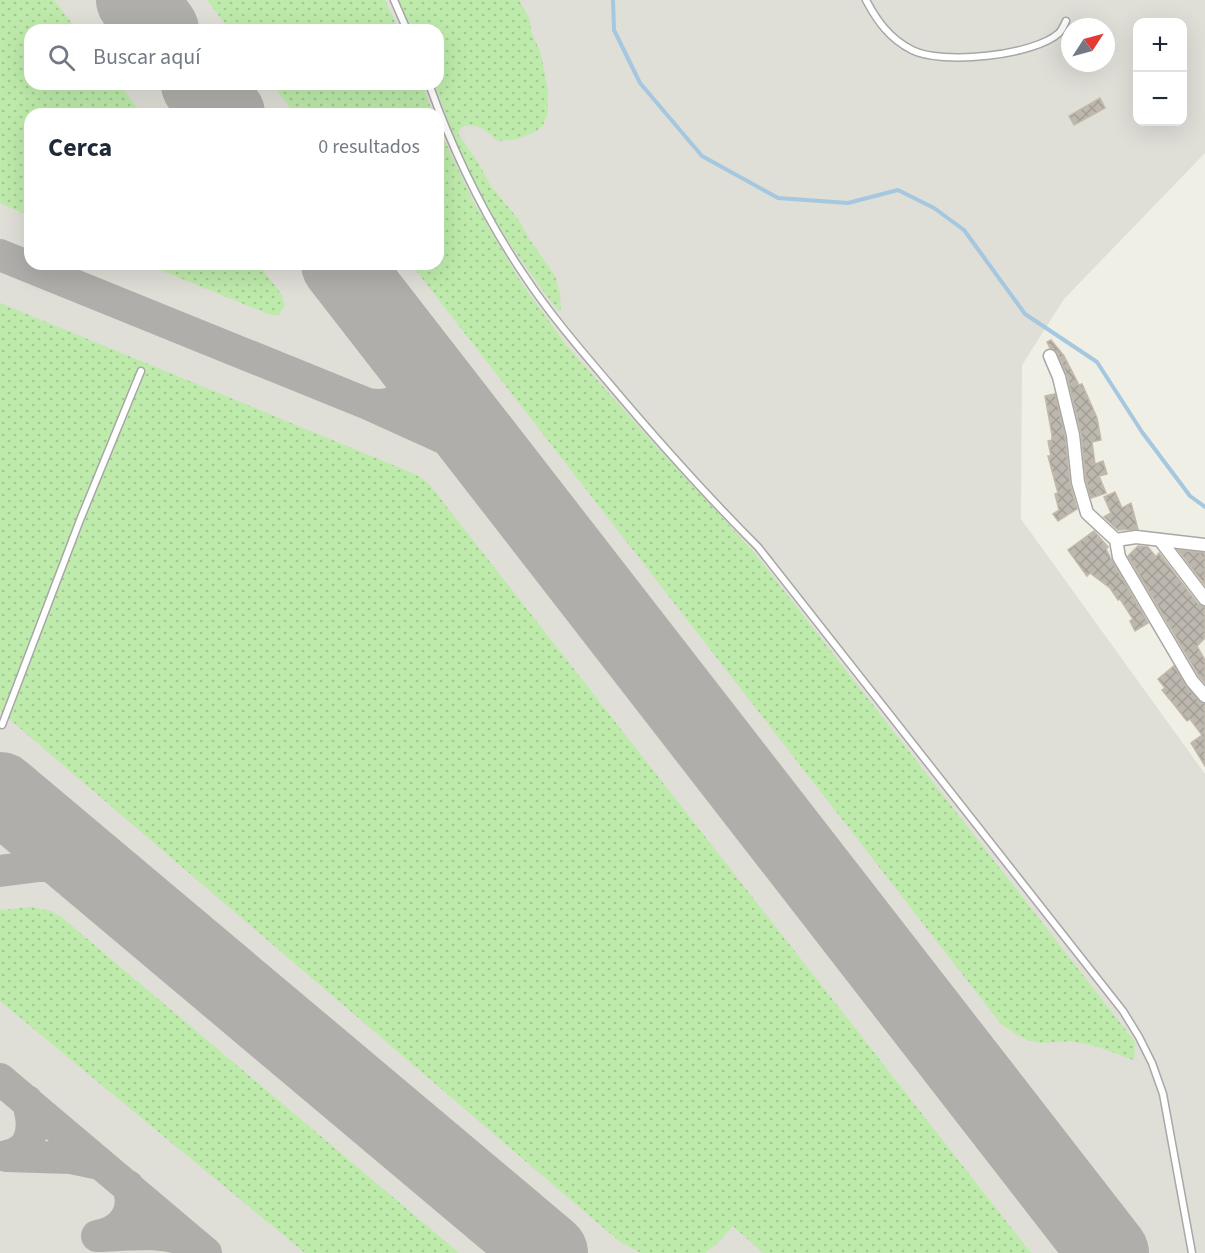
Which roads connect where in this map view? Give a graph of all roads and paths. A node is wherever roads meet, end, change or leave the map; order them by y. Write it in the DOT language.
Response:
graph roads {
  1 [pos="394,0"];
  2 [pos="866,0"];
  3 [pos="404,24"];
  4 [pos="1061,31"];
  5 [pos="431,90"];
  6 [pos="438,108"];
  7 [pos="444,125"];
  8 [pos="1050,356"];
  9 [pos="141,371"];
  10 [pos="1116,540"];
  11 [pos="1160,540"];
  12 [pos="1205,546"];
  13 [pos="1205,599"];
  14 [pos="1205,696"];
  15 [pos="2,725"];
  16 [pos="1192,1253"];
  1 -- 3 [label="lane"];
  2 -- 4 [label="lane"];
  5 -- 6 [label="lane"];
  7 -- 16 [label="lane"];
  8 -- 10 [label="street"];
  9 -- 15 [label="lane"];
  10 -- 11 [label="street"];
  10 -- 14 [label="street"];
  11 -- 12 [label="street"];
  11 -- 13 [label="street"];
}
